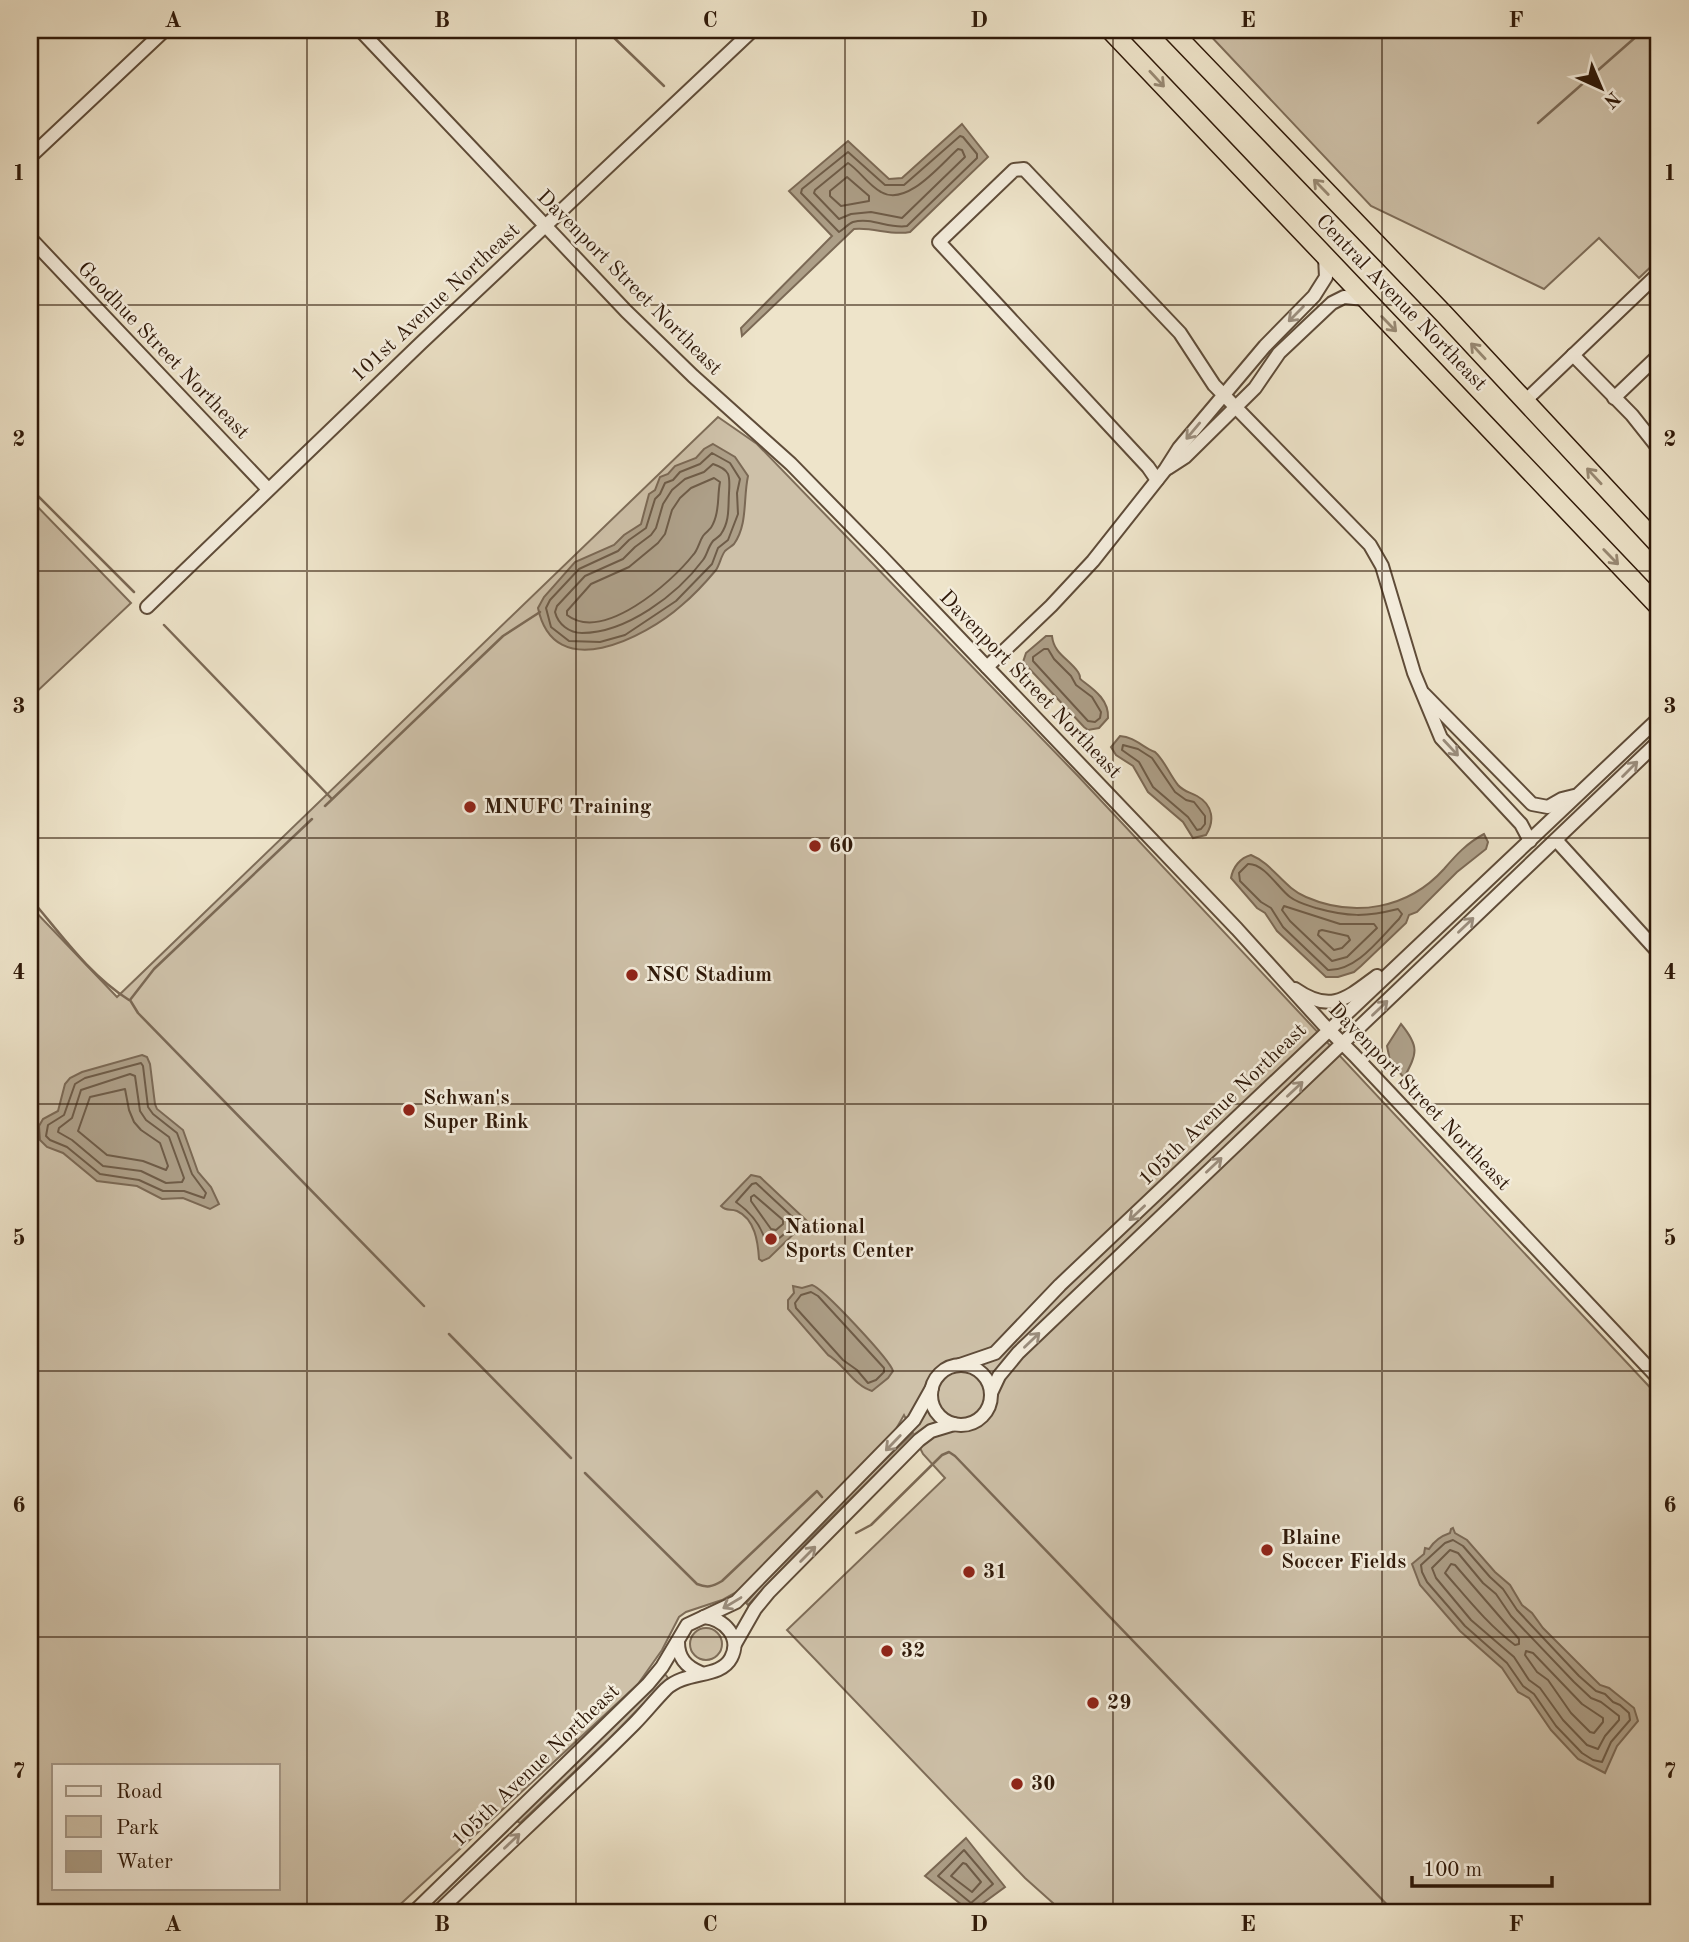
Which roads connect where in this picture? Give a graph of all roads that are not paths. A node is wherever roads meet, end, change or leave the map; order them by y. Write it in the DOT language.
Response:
graph roads {
  1 [pos="165,30"];
  2 [pos="360,30"];
  3 [pos="753,30"];
  4 [pos="1110,30"];
  5 [pos="1171,30"];
  6 [pos="30,157"];
  7 [pos="545,227"];
  8 [pos="30,238"];
  9 [pos="1325,257"];
  10 [pos="1659,273"];
  11 [pos="1365,299"];
  12 [pos="1573,355"];
  13 [pos="1659,355"];
  14 [pos="1224,395"];
  15 [pos="1614,398"];
  16 [pos="1525,401"];
  17 [pos="1236,407"];
  18 [pos="1659,449"];
  19 [pos="1161,475"];
  20 [pos="268,489"];
  21 [pos="1659,545"];
  22 [pos="1654,601"];
  23 [pos="147,607"];
  24 [pos="1659,613"];
  25 [pos="987,667"];
  26 [pos="1419,689"];
  27 [pos="1659,718"];
  28 [pos="1659,741"];
  29 [pos="1578,795"];
  30 [pos="1556,839"];
  31 [pos="1530,841"];
  32 [pos="1430,936"];
  33 [pos="1659,953"];
  34 [pos="1280,979"];
  35 [pos="1329,1031"];
  36 [pos="1343,1044"];
  37 [pos="960,1365"];
  38 [pos="1659,1379"];
  39 [pos="932,1388"];
  40 [pos="991,1393"];
  41 [pos="954,1424"];
  42 [pos="704,1617"];
  43 [pos="678,1642"];
  44 [pos="734,1644"];
  45 [pos="701,1673"];
  46 [pos="414,1912"];
  47 [pos="439,1912"];
  1 -- 6 [label="street"];
  2 -- 7 [label="street, Davenport Street Northeast"];
  3 -- 7 [label="street, 101st Avenue Northeast"];
  4 -- 9 [label="highway, Central Avenue Northeast, one-way"];
  16 -- 5 [label="highway, Central Avenue Northeast, one-way"];
  7 -- 20 [label="street, 101st Avenue Northeast"];
  7 -- 25 [label="street, Davenport Street Northeast"];
  8 -- 20 [label="street, Goodhue Street Northeast"];
  9 -- 11 [label="highway, Central Avenue Northeast"];
  9 -- 14 [label="street, one-way"];
  10 -- 12 [label="street"];
  11 -- 17 [label="street"];
  11 -- 22 [label="highway, Central Avenue Northeast, one-way"];
  12 -- 15 [label="street"];
  12 -- 16 [label="street"];
  13 -- 15 [label="street"];
  14 -- 17 [label="street"];
  14 -- 19 [label="street, one-way"];
  14 -- 19 [label="street"];
  15 -- 18 [label="street"];
  21 -- 16 [label="highway, Central Avenue Northeast, one-way"];
  17 -- 19 [label="street"];
  17 -- 26 [label="street"];
  19 -- 25 [label="street"];
  20 -- 23 [label="street, 101st Avenue Northeast"];
  22 -- 24 [label="highway, Central Avenue Northeast"];
  25 -- 34 [label="street, Davenport Street Northeast"];
  26 -- 29 [label="street"];
  26 -- 31 [label="street, one-way"];
  27 -- 29 [label="street, 105th Avenue Northeast"];
  30 -- 28 [label="street, 105th Avenue Northeast, one-way"];
  29 -- 31 [label="street, 105th Avenue Northeast"];
  30 -- 33 [label="street"];
  36 -- 30 [label="street, 105th Avenue Northeast, one-way"];
  31 -- 32 [label="street, 105th Avenue Northeast"];
  32 -- 34 [label="street"];
  32 -- 35 [label="street, 105th Avenue Northeast"];
  34 -- 35 [label="street, Davenport Street Northeast"];
  35 -- 36 [label="street, Davenport Street Northeast"];
  35 -- 37 [label="street, 105th Avenue Northeast, one-way"];
  36 -- 38 [label="street, Davenport Street Northeast"];
  40 -- 36 [label="street, 105th Avenue Northeast, one-way"];
  37 -- 39 [label="street, 105th Avenue Northeast"];
  37 -- 40 [label="street"];
  39 -- 41 [label="street"];
  39 -- 42 [label="street, 105th Avenue Northeast, one-way"];
  40 -- 41 [label="street, 105th Avenue Northeast"];
  44 -- 41 [label="street, 105th Avenue Northeast, one-way"];
  42 -- 43 [label="street, 105th Avenue Northeast"];
  42 -- 44 [label="street"];
  43 -- 45 [label="street"];
  43 -- 46 [label="street, 105th Avenue Northeast"];
  44 -- 45 [label="street, 105th Avenue Northeast"];
  47 -- 45 [label="street, 105th Avenue Northeast, one-way"];
}
